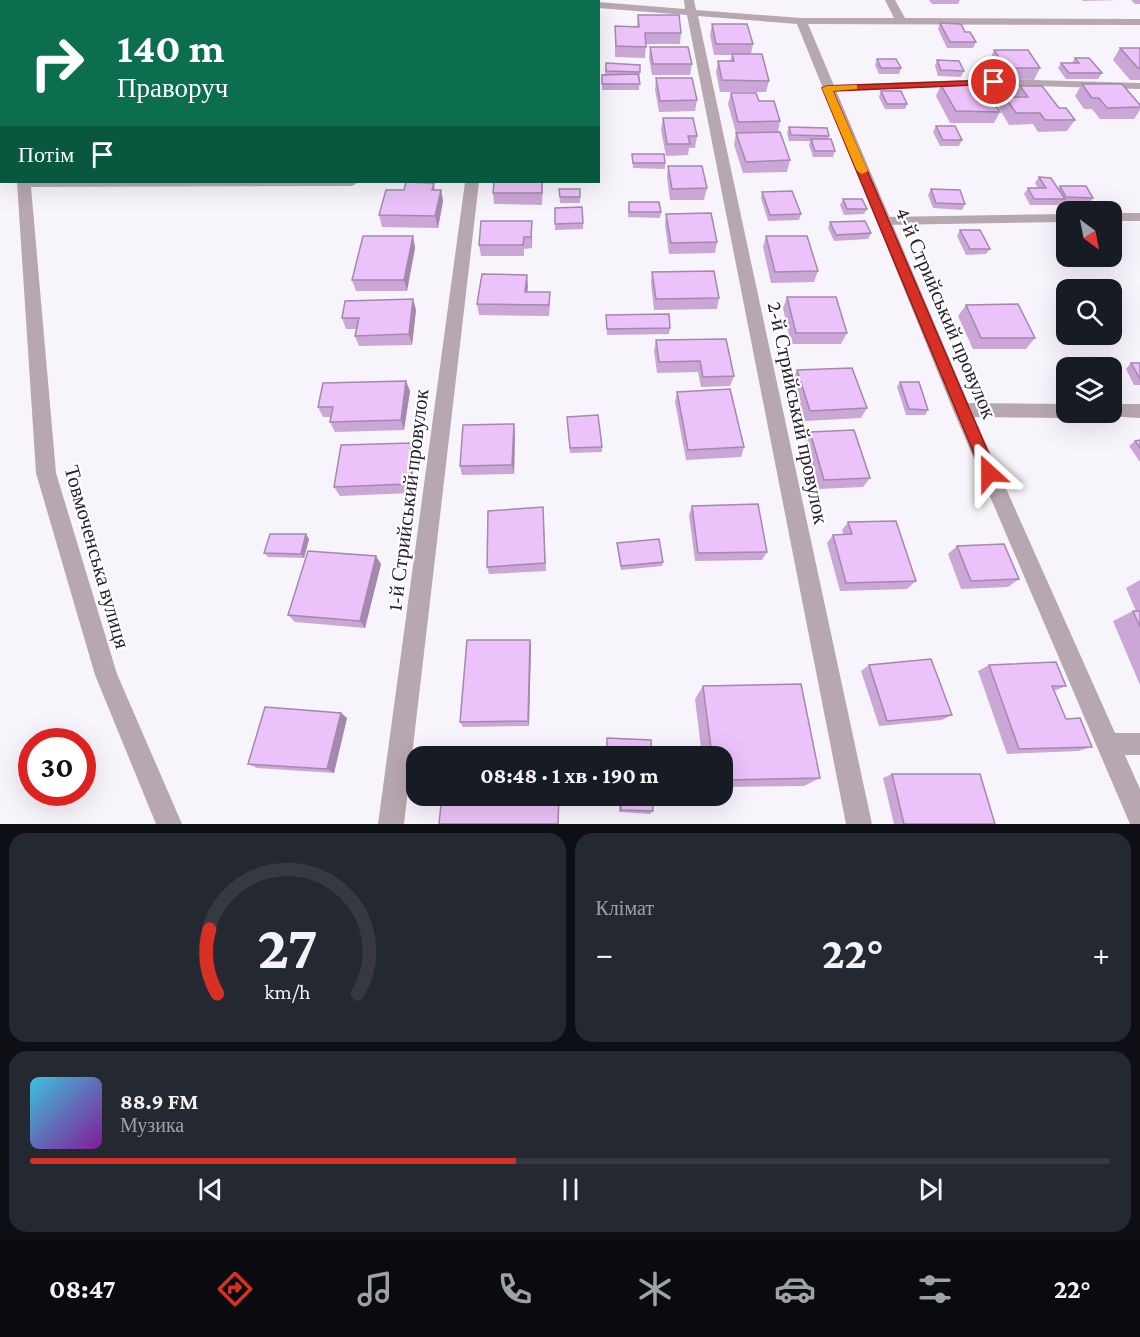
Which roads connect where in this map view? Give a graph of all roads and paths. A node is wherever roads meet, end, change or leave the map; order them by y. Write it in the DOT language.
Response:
graph roads {
  1 [pos="496,0"];
  2 [pos="516,0"];
  3 [pos="890,0"];
  4 [pos="600,5"];
  5 [pos="690,6"];
  6 [pos="901,20"];
  7 [pos="801,21"];
  8 [pos="1140,22"];
  9 [pos="1140,86"];
  10 [pos="827,88"];
  11 [pos="24,183"];
  12 [pos="472,183"];
  13 [pos="1140,217"];
  14 [pos="1056,218"];
  15 [pos="1122,218"];
  16 [pos="884,221"];
  17 [pos="962,411"];
  18 [pos="1056,411"];
  19 [pos="1122,411"];
  20 [pos="1140,411"];
  21 [pos="1108,744"];
  22 [pos="1140,744"];
  23 [pos="1140,818"];
  24 [pos="169,824"];
  25 [pos="392,824"];
  26 [pos="860,824"];
  1 -- 2 [label="street"];
  3 -- 6 [label="street"];
  4 -- 5 [label="street"];
  5 -- 7 [label="street"];
  5 -- 26 [label="street, 2-й Стрийський провулок"];
  6 -- 7 [label="street"];
  6 -- 8 [label="street"];
  7 -- 10 [label="street, 4-й Стрийський провулок"];
  9 -- 10 [label="lane"];
  10 -- 16 [label="street, 4-й Стрийський провулок"];
  11 -- 24 [label="street, Товмоченська вулиця"];
  12 -- 25 [label="street, 1-й Стрийський провулок"];
  13 -- 15 [label="lane"];
  14 -- 16 [label="lane"];
  16 -- 17 [label="street, 4-й Стрийський провулок"];
  17 -- 18 [label="lane"];
  17 -- 21 [label="street, 4-й Стрийський провулок"];
  19 -- 20 [label="lane"];
  21 -- 22 [label="lane"];
  21 -- 23 [label="street, 4-й Стрийський провулок"];
}
